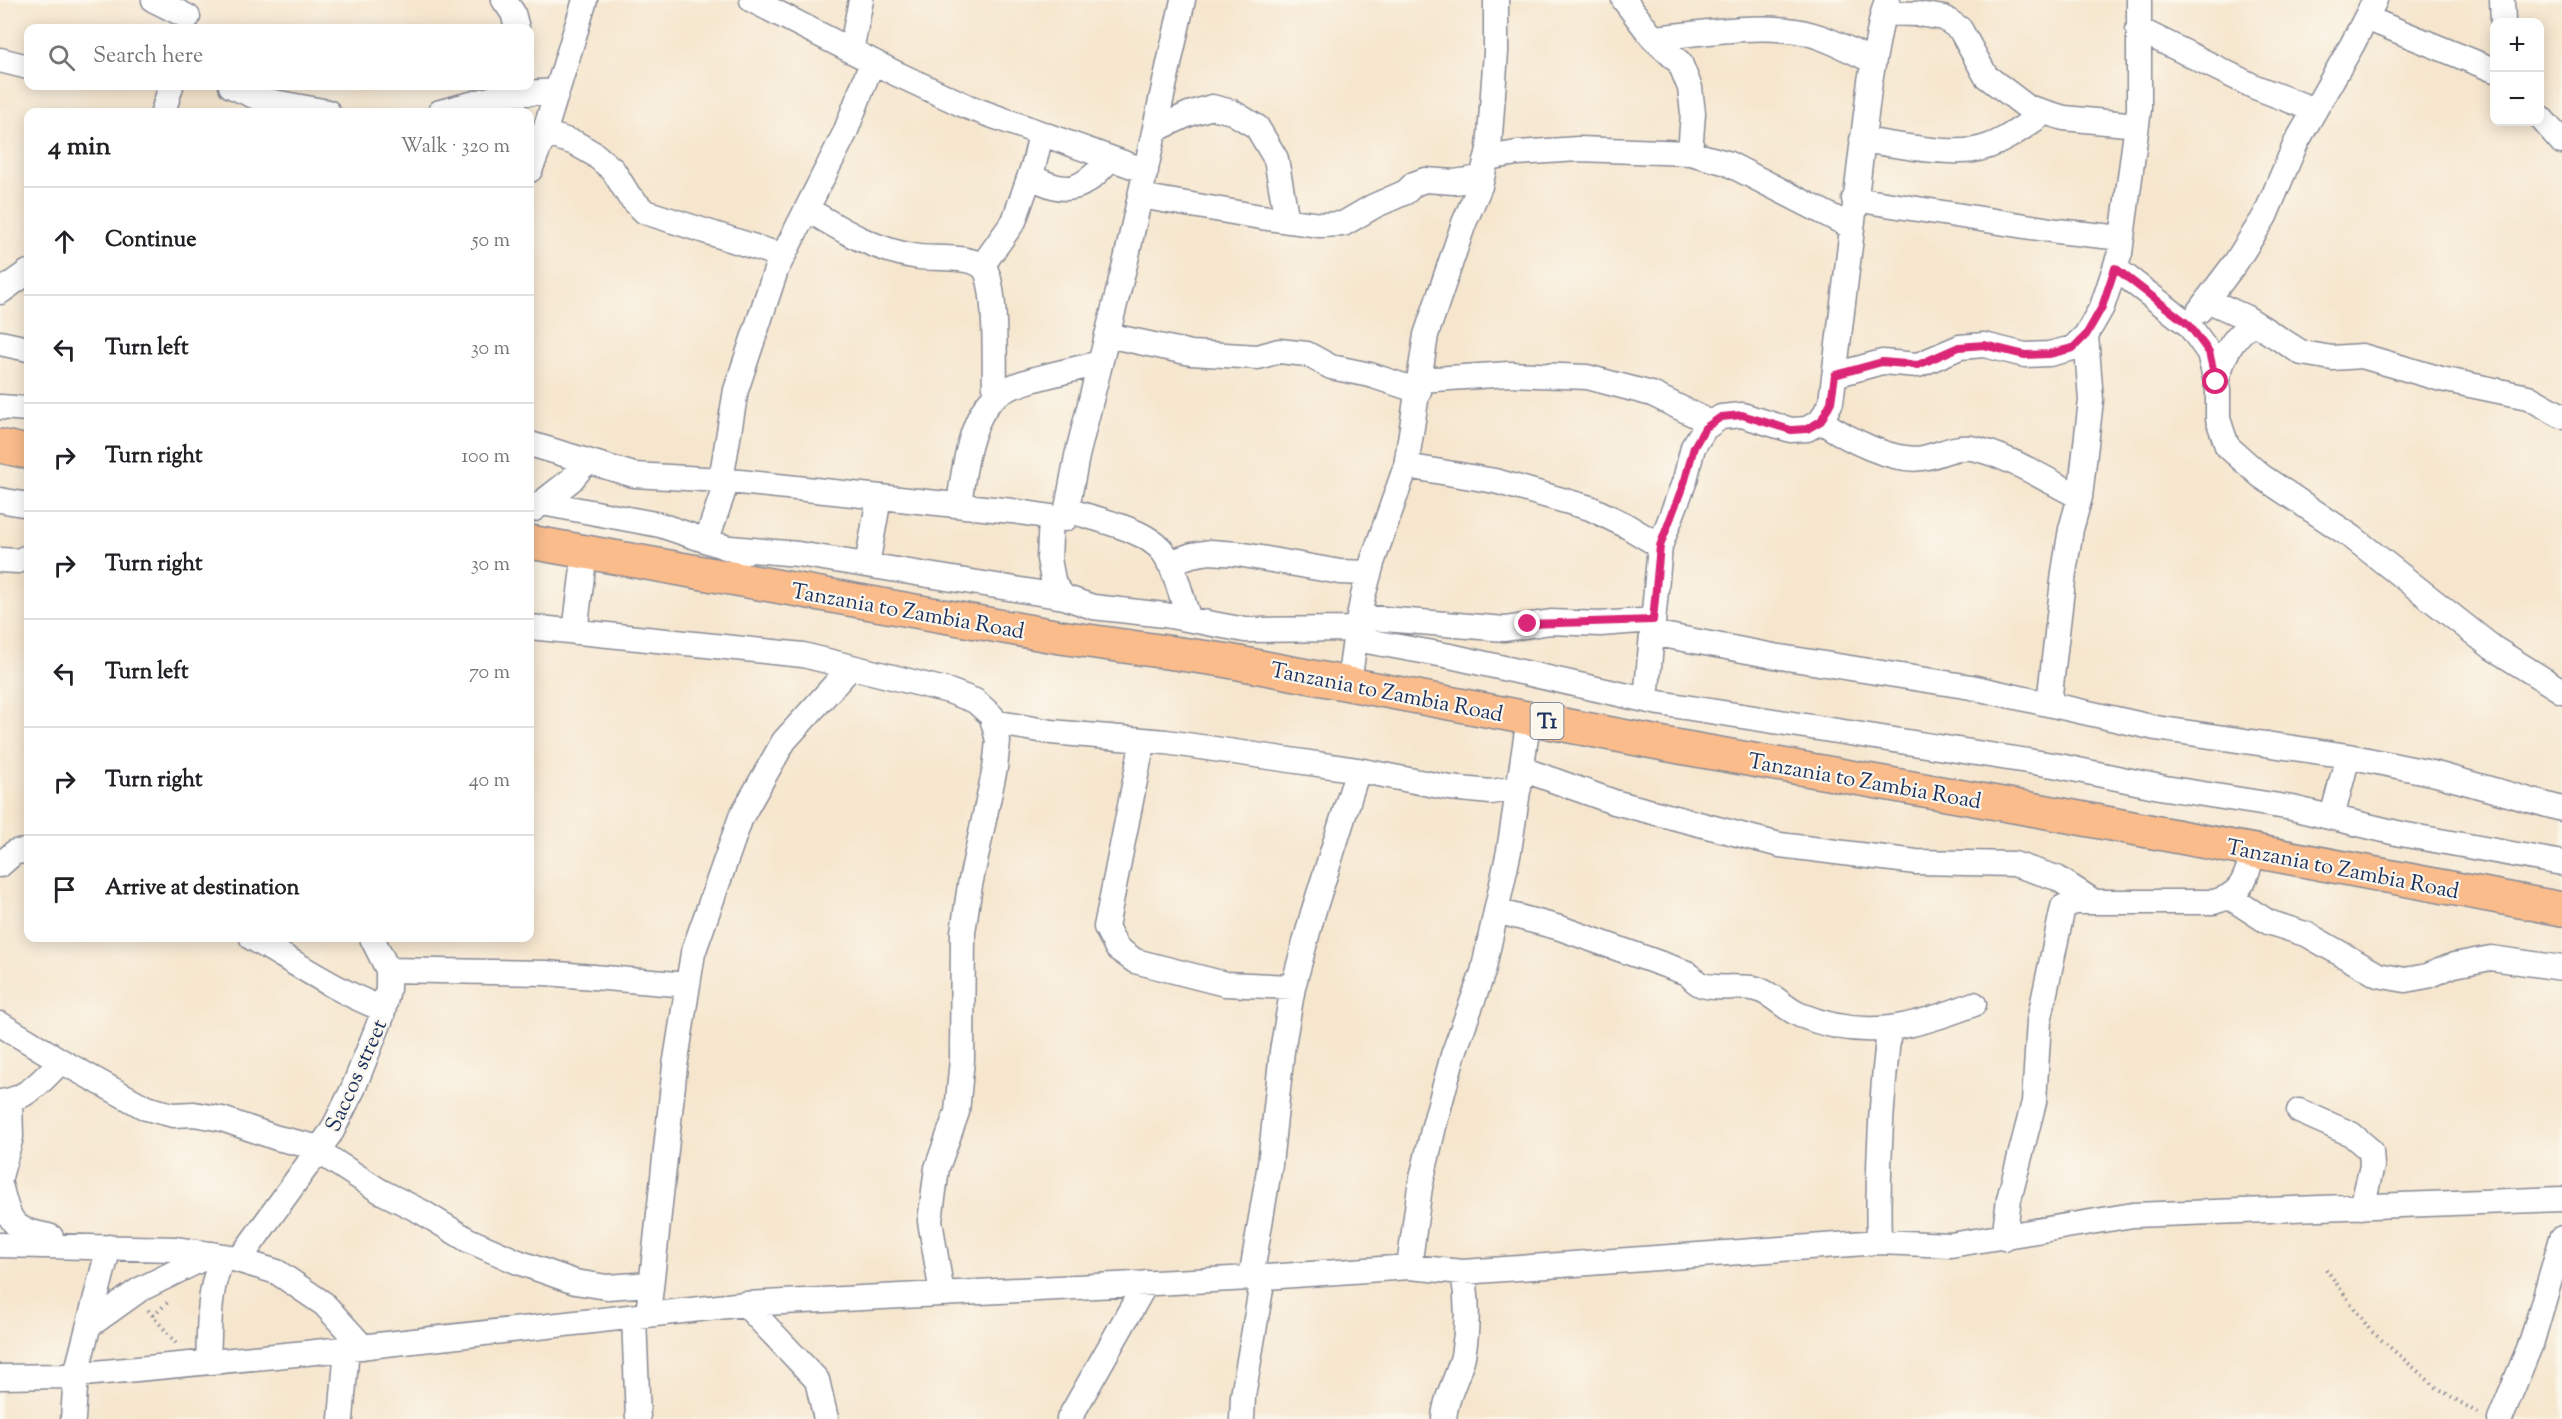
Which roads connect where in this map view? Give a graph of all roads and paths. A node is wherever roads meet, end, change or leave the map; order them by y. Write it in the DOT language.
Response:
graph roads {
  1 [pos="154,0"];
  2 [pos="504,0"];
  3 [pos="585,0"];
  4 [pos="752,0"];
  5 [pos="861,0"];
  6 [pos="1183,0"];
  7 [pos="1623,0"];
  8 [pos="2139,0"];
  9 [pos="2502,0"];
  10 [pos="1494,2"];
  11 [pos="1885,6"];
  12 [pos="2370,9"];
  13 [pos="188,15"];
  14 [pos="2503,18"];
  15 [pos="516,24"];
  16 [pos="2138,29"];
  17 [pos="1653,39"];
  18 [pos="862,56"];
  19 [pos="0,60"];
  20 [pos="1873,62"];
  21 [pos="24,66"];
  22 [pos="2490,68"];
  23 [pos="170,90"];
  24 [pos="240,90"];
  25 [pos="513,90"];
  26 [pos="530,90"];
  27 [pos="557,92"];
  28 [pos="164,108"];
  29 [pos="278,108"];
  30 [pos="453,108"];
  31 [pos="2315,111"];
  32 [pos="2044,113"];
  33 [pos="2544,122"];
  34 [pos="2137,125"];
  35 [pos="1155,130"];
  36 [pos="544,133"];
  37 [pos="1041,134"];
  38 [pos="1862,141"];
  39 [pos="2562,142"];
  40 [pos="1690,153"];
  41 [pos="534,159"];
  42 [pos="1110,159"];
  43 [pos="1484,168"];
  44 [pos="1146,171"];
  45 [pos="1030,176"];
  46 [pos="1140,196"];
  47 [pos="1854,199"];
  48 [pos="807,209"];
  49 [pos="1287,221"];
  50 [pos="1850,226"];
  51 [pos="2122,237"];
  52 [pos="783,256"];
  53 [pos="982,266"];
  54 [pos="2115,268"];
  55 [pos="24,275"];
  56 [pos="0,292"];
  57 [pos="2208,300"];
  58 [pos="2252,322"];
  59 [pos="2189,325"];
  60 [pos="1107,334"];
  61 [pos="2086,335"];
  62 [pos="0,343"];
  63 [pos="24,349"];
  64 [pos="1099,363"];
  65 [pos="1835,375"];
  66 [pos="2216,382"];
  67 [pos="1419,385"];
  68 [pos="995,396"];
  69 [pos="0,407"];
  70 [pos="24,409"];
  71 [pos="2562,416"];
  72 [pos="1821,421"];
  73 [pos="1711,423"];
  74 [pos="534,445"];
  75 [pos="0,446"];
  76 [pos="24,451"];
  77 [pos="587,460"];
  78 [pos="1406,466"];
  79 [pos="724,481"];
  80 [pos="2080,497"];
  81 [pos="879,498"];
  82 [pos="0,500"];
  83 [pos="24,504"];
  84 [pos="959,505"];
  85 [pos="536,508"];
  86 [pos="1059,514"];
  87 [pos="706,539"];
  88 [pos="534,543"];
  89 [pos="1660,546"];
  90 [pos="730,548"];
  91 [pos="585,552"];
  92 [pos="1169,562"];
  93 [pos="867,565"];
  94 [pos="1369,573"];
  95 [pos="778,587"];
  96 [pos="1064,597"];
  97 [pos="1189,619"];
  98 [pos="534,627"];
  99 [pos="1653,627"];
  100 [pos="1357,628"];
  101 [pos="575,632"];
  102 [pos="851,667"];
  103 [pos="1350,684"];
  104 [pos="2562,691"];
  105 [pos="1646,700"];
  106 [pos="2049,703"];
  107 [pos="1529,718"];
  108 [pos="993,722"];
  109 [pos="1143,740"];
  110 [pos="2348,756"];
  111 [pos="1358,770"];
  112 [pos="1521,778"];
  113 [pos="2562,809"];
  114 [pos="2332,817"];
  115 [pos="24,851"];
  116 [pos="2254,851"];
  117 [pos="2562,863"];
  118 [pos="0,865"];
  119 [pos="2231,898"];
  120 [pos="2093,901"];
  121 [pos="2562,909"];
  122 [pos="1496,911"];
  123 [pos="258,942"];
  124 [pos="374,942"];
  125 [pos="2562,968"];
  126 [pos="388,970"];
  127 [pos="688,985"];
  128 [pos="1293,987"];
  129 [pos="1974,1004"];
  130 [pos="383,1009"];
  131 [pos="0,1024"];
  132 [pos="1889,1029"];
  133 [pos="61,1061"];
  134 [pos="5,1101"];
  135 [pos="2298,1111"];
  136 [pos="319,1149"];
  137 [pos="2,1167"];
  138 [pos="0,1185"];
  139 [pos="2562,1198"];
  140 [pos="2362,1206"];
  141 [pos="2004,1238"];
  142 [pos="2562,1238"];
  143 [pos="1880,1242"];
  144 [pos="0,1245"];
  145 [pos="57,1246"];
  146 [pos="109,1247"];
  147 [pos="225,1257"];
  148 [pos="1409,1267"];
  149 [pos="2326,1269"];
  150 [pos="1463,1272"];
  151 [pos="1257,1278"];
  152 [pos="1146,1283"];
  153 [pos="651,1284"];
  154 [pos="133,1294"];
  155 [pos="942,1294"];
  156 [pos="746,1304"];
  157 [pos="641,1316"];
  158 [pos="90,1325"];
  159 [pos="355,1347"];
  160 [pos="201,1363"];
  161 [pos="76,1374"];
  162 [pos="0,1377"];
  163 [pos="73,1419"];
  164 [pos="341,1419"];
  165 [pos="638,1419"];
  166 [pos="826,1419"];
  167 [pos="1069,1419"];
  168 [pos="1242,1419"];
  169 [pos="1444,1419"];
  170 [pos="2487,1419"];
  171 [pos="2500,1419"];
  1 -- 13 [label="street"];
  2 -- 15 [label="street"];
  3 -- 27 [label="street"];
  4 -- 18 [label="street"];
  5 -- 18 [label="street"];
  6 -- 35 [label="street"];
  7 -- 17 [label="street"];
  8 -- 16 [label="street"];
  9 -- 14 [label="street"];
  10 -- 43 [label="street"];
  11 -- 20 [label="street"];
  11 -- 32 [label="street"];
  12 -- 22 [label="street"];
  12 -- 31 [label="street"];
  16 -- 31 [label="street"];
  16 -- 34 [label="street"];
  17 -- 20 [label="street"];
  17 -- 40 [label="street"];
  18 -- 37 [label="street"];
  18 -- 48 [label="street"];
  19 -- 21 [label="street"];
  20 -- 38 [label="street"];
  23 -- 28 [label="street"];
  24 -- 29 [label="street"];
  25 -- 30 [label="street"];
  26 -- 27 [label="street"];
  27 -- 36 [label="street"];
  31 -- 57 [label="street"];
  32 -- 34 [label="street"];
  32 -- 38 [label="street"];
  33 -- 39 [label="street"];
  34 -- 51 [label="street"];
  35 -- 44 [label="street"];
  35 -- 49 [label="street"];
  36 -- 41 [label="street"];
  36 -- 52 [label="street"];
  37 -- 42 [label="street"];
  37 -- 45 [label="street"];
  38 -- 47 [label="street"];
  40 -- 43 [label="street"];
  40 -- 50 [label="street"];
  42 -- 44 [label="street"];
  42 -- 45 [label="street"];
  43 -- 49 [label="street"];
  43 -- 67 [label="street"];
  44 -- 46 [label="street"];
  45 -- 53 [label="street"];
  46 -- 49 [label="street"];
  46 -- 60 [label="street"];
  47 -- 50 [label="street"];
  47 -- 51 [label="street"];
  48 -- 52 [label="street"];
  48 -- 53 [label="street"];
  50 -- 65 [label="street"];
  51 -- 54 [label="street"];
  52 -- 79 [label="street"];
  53 -- 68 [label="street"];
  54 -- 59 [label="street"];
  54 -- 61 [label="street"];
  55 -- 56 [label="street"];
  57 -- 58 [label="street"];
  57 -- 59 [label="street"];
  58 -- 66 [label="street"];
  58 -- 71 [label="street"];
  59 -- 66 [label="street"];
  60 -- 64 [label="street"];
  60 -- 67 [label="street"];
  61 -- 65 [label="street"];
  61 -- 80 [label="street"];
  62 -- 63 [label="street"];
  64 -- 68 [label="street"];
  64 -- 86 [label="street"];
  65 -- 72 [label="street"];
  66 -- 104 [label="street"];
  67 -- 73 [label="street"];
  67 -- 78 [label="street"];
  68 -- 84 [label="street"];
  69 -- 70 [label="street"];
  72 -- 73 [label="street"];
  72 -- 80 [label="street"];
  73 -- 89 [label="street"];
  74 -- 77 [label="street"];
  75 -- 76 [label="highway"];
  77 -- 79 [label="street"];
  77 -- 85 [label="street"];
  78 -- 89 [label="street"];
  78 -- 94 [label="street"];
  79 -- 81 [label="street"];
  79 -- 87 [label="street"];
  80 -- 106 [label="street"];
  81 -- 84 [label="street"];
  81 -- 93 [label="street"];
  82 -- 83 [label="street"];
  84 -- 86 [label="street"];
  85 -- 87 [label="street"];
  86 -- 92 [label="street"];
  86 -- 96 [label="street"];
  87 -- 90 [label="street"];
  88 -- 91 [label="highway, Tanzania to Zambia Road / T1"];
  89 -- 99 [label="street"];
  90 -- 93 [label="street"];
  90 -- 95 [label="street"];
  91 -- 95 [label="highway, Tanzania to Zambia Road / T1"];
  91 -- 101 [label="street"];
  92 -- 94 [label="street"];
  92 -- 97 [label="street"];
  93 -- 96 [label="street"];
  94 -- 100 [label="street"];
  95 -- 103 [label="highway, Tanzania to Zambia Road / T1"];
  96 -- 97 [label="street"];
  97 -- 100 [label="street"];
  98 -- 101 [label="street"];
  99 -- 100 [label="street"];
  99 -- 105 [label="street"];
  99 -- 106 [label="street"];
  100 -- 103 [label="street"];
  100 -- 105 [label="street"];
  101 -- 102 [label="street"];
  102 -- 108 [label="street"];
  102 -- 127 [label="street"];
  103 -- 107 [label="highway, Tanzania to Zambia Road / T1"];
  105 -- 114 [label="street"];
  106 -- 110 [label="street"];
  107 -- 112 [label="street"];
  107 -- 116 [label="highway, Tanzania to Zambia Road / T1"];
  108 -- 109 [label="street"];
  108 -- 155 [label="street"];
  109 -- 111 [label="street"];
  109 -- 128 [label="street"];
  110 -- 113 [label="street"];
  110 -- 114 [label="street"];
  111 -- 112 [label="street"];
  111 -- 128 [label="street"];
  112 -- 120 [label="street"];
  112 -- 122 [label="street"];
  114 -- 117 [label="street"];
  115 -- 118 [label="street"];
  116 -- 119 [label="street"];
  116 -- 121 [label="highway, Tanzania to Zambia Road / T1"];
  119 -- 120 [label="street"];
  119 -- 125 [label="street"];
  120 -- 141 [label="street"];
  122 -- 132 [label="street"];
  122 -- 148 [label="street"];
  123 -- 130 [label="street"];
  124 -- 126 [label="street"];
  126 -- 127 [label="street"];
  126 -- 130 [label="street, Saccos street"];
  127 -- 153 [label="street"];
  128 -- 151 [label="street"];
  129 -- 132 [label="street"];
  130 -- 136 [label="street, Saccos street"];
  131 -- 133 [label="street"];
  132 -- 143 [label="street"];
  133 -- 134 [label="street"];
  133 -- 136 [label="street"];
  134 -- 137 [label="street"];
  135 -- 140 [label="street"];
  136 -- 147 [label="street, Saccos street"];
  136 -- 153 [label="street"];
  138 -- 145 [label="street"];
  139 -- 140 [label="street"];
  140 -- 141 [label="street"];
  141 -- 143 [label="street"];
  142 -- 171 [label="street"];
  143 -- 150 [label="street"];
  144 -- 145 [label="street"];
  145 -- 146 [label="street"];
  146 -- 147 [label="street"];
  146 -- 158 [label="street"];
  147 -- 154 [label="street"];
  147 -- 159 [label="street"];
  147 -- 160 [label="street"];
  148 -- 150 [label="street"];
  148 -- 151 [label="street"];
  149 -- 170 [label="path"];
  150 -- 169 [label="street"];
  151 -- 152 [label="street"];
  151 -- 168 [label="street"];
  152 -- 155 [label="street"];
  152 -- 167 [label="street"];
  153 -- 157 [label="street"];
  154 -- 158 [label="street"];
  154 -- 160 [label="path"];
  155 -- 156 [label="street"];
  156 -- 157 [label="street"];
  156 -- 166 [label="street"];
  157 -- 159 [label="street"];
  157 -- 165 [label="street"];
  158 -- 161 [label="street"];
  159 -- 160 [label="street"];
  159 -- 164 [label="street"];
  160 -- 161 [label="street"];
  161 -- 162 [label="street"];
  161 -- 163 [label="street"];
}
